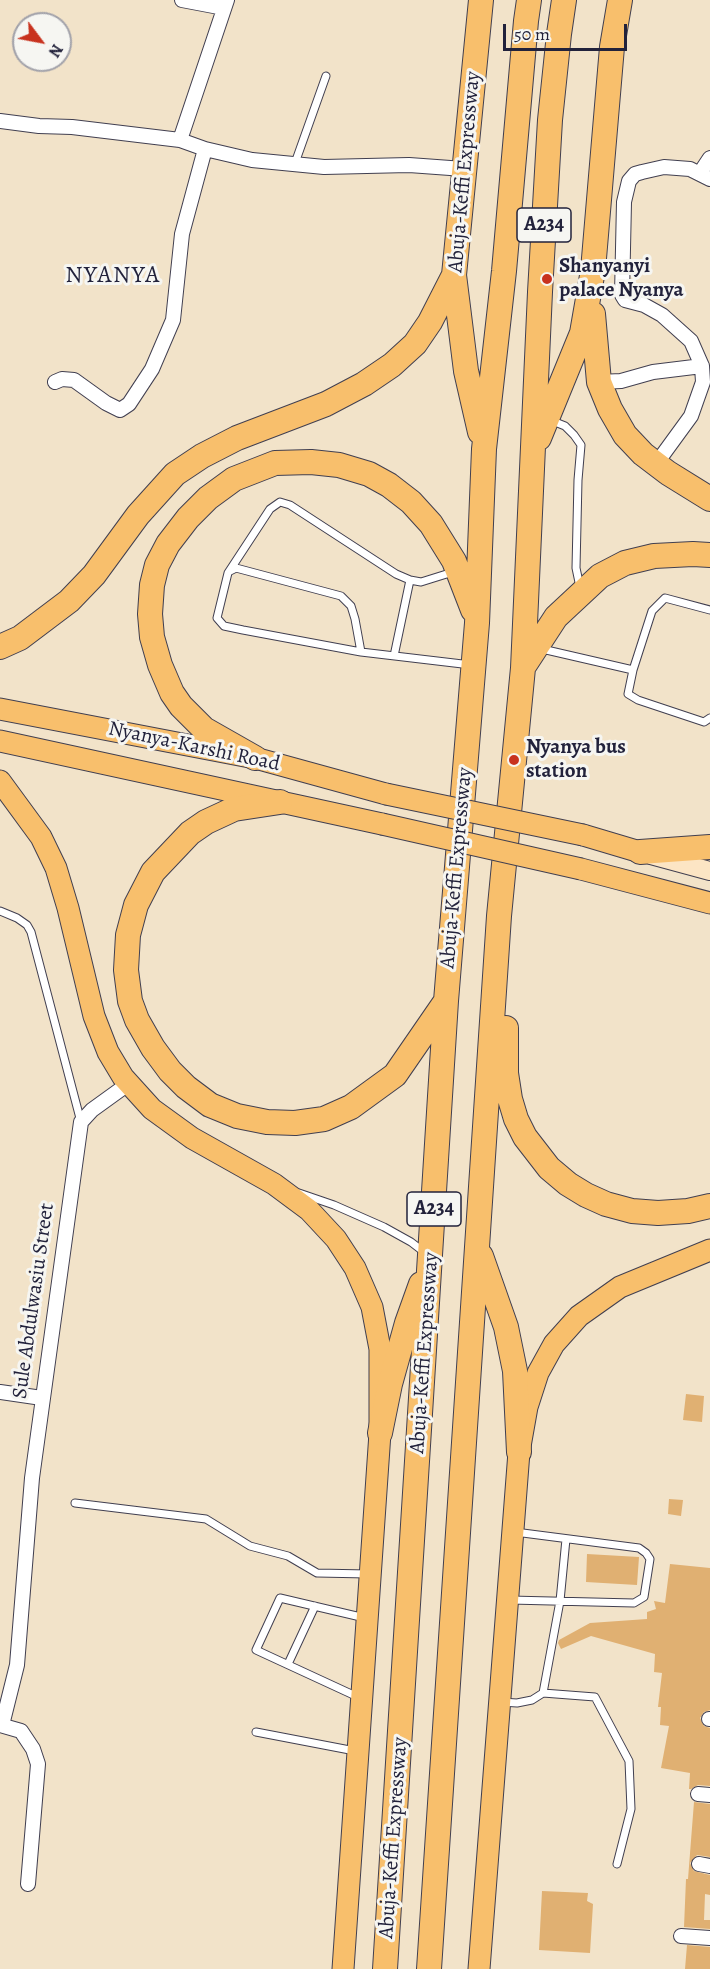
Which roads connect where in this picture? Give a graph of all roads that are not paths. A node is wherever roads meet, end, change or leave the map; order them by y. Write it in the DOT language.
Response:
graph roads {
  1 [pos="182,0"];
  2 [pos="481,0"];
  3 [pos="529,0"];
  4 [pos="564,0"];
  5 [pos="620,0"];
  6 [pos="225,4"];
  7 [pos="326,76"];
  8 [pos="0,121"];
  9 [pos="180,140"];
  10 [pos="205,149"];
  11 [pos="710,158"];
  12 [pos="295,163"];
  13 [pos="464,169"];
  14 [pos="705,176"];
  15 [pos="593,270"];
  16 [pos="453,275"];
  17 [pos="702,366"];
  18 [pos="55,382"];
  19 [pos="598,382"];
  20 [pos="547,419"];
  21 [pos="484,449"];
  22 [pos="533,451"];
  23 [pos="657,464"];
  24 [pos="710,499"];
  25 [pos="710,555"];
  26 [pos="458,571"];
  27 [pos="228,573"];
  28 [pos="410,580"];
  29 [pos="581,593"];
  30 [pos="710,610"];
  31 [pos="477,623"];
  32 [pos="0,647"];
  33 [pos="536,647"];
  34 [pos="361,652"];
  35 [pos="394,656"];
  36 [pos="474,665"];
  37 [pos="523,668"];
  38 [pos="633,670"];
  39 [pos="0,709"];
  40 [pos="710,718"];
  41 [pos="0,741"];
  42 [pos="255,758"];
  43 [pos="0,781"];
  44 [pos="280,802"];
  45 [pos="710,847"];
  46 [pos="640,852"];
  47 [pos="710,872"];
  48 [pos="710,903"];
  49 [pos="0,912"];
  50 [pos="499,916"];
  51 [pos="446,1001"];
  52 [pos="128,1084"];
  53 [pos="81,1122"];
  54 [pos="274,1184"];
  55 [pos="710,1206"];
  56 [pos="478,1246"];
  57 [pos="710,1250"];
  58 [pos="431,1257"];
  59 [pos="0,1392"];
  60 [pos="42,1398"];
  61 [pos="380,1433"];
  62 [pos="519,1452"];
  63 [pos="75,1503"];
  64 [pos="512,1532"];
  65 [pos="566,1539"];
  66 [pos="370,1574"];
  67 [pos="506,1599"];
  68 [pos="560,1601"];
  69 [pos="315,1606"];
  70 [pos="367,1618"];
  71 [pos="288,1664"];
  72 [pos="543,1693"];
  73 [pos="362,1699"];
  74 [pos="499,1702"];
  75 [pos="1,1725"];
  76 [pos="256,1732"];
  77 [pos="358,1752"];
  78 [pos="617,1864"];
  79 [pos="28,1884"];
  80 [pos="681,1936"];
  81 [pos="710,1938"];
  82 [pos="343,1969"];
  83 [pos="385,1969"];
  84 [pos="429,1969"];
  85 [pos="479,1969"];
  1 -- 6 [label="street"];
  2 -- 13 [label="highway, Abuja-Keffi Expressway"];
  3 -- 21 [label="highway, Abuja-Keffi Expressway / A234"];
  4 -- 22 [label="highway, Abuja-Keffi Expressway / A234"];
  5 -- 15 [label="highway, Abuja-Keffi Expressway"];
  6 -- 9 [label="street"];
  7 -- 12 [label="lane"];
  8 -- 9 [label="street"];
  9 -- 10 [label="street"];
  10 -- 12 [label="street"];
  10 -- 18 [label="street"];
  11 -- 14 [label="street"];
  12 -- 13 [label="street"];
  13 -- 16 [label="highway, Abuja-Keffi Expressway"];
  14 -- 17 [label="street"];
  15 -- 19 [label="highway"];
  15 -- 20 [label="highway, Abuja-Keffi Expressway"];
  16 -- 21 [label="highway, Abuja-Keffi Expressway"];
  16 -- 32 [label="highway"];
  17 -- 19 [label="street"];
  17 -- 23 [label="street"];
  19 -- 23 [label="highway"];
  20 -- 22 [label="highway, Abuja-Keffi Expressway"];
  20 -- 29 [label="lane"];
  21 -- 31 [label="highway, Abuja-Keffi Expressway / A234"];
  22 -- 37 [label="highway, Abuja-Keffi Expressway / A234"];
  23 -- 24 [label="highway"];
  25 -- 29 [label="highway"];
  26 -- 28 [label="lane"];
  26 -- 31 [label="highway"];
  26 -- 42 [label="highway"];
  27 -- 28 [label="lane"];
  27 -- 34 [label="lane"];
  27 -- 34 [label="lane"];
  28 -- 35 [label="lane"];
  29 -- 33 [label="highway"];
  30 -- 38 [label="lane"];
  31 -- 36 [label="highway, Abuja-Keffi Expressway / A234"];
  33 -- 37 [label="highway"];
  33 -- 38 [label="lane"];
  34 -- 35 [label="lane"];
  35 -- 36 [label="lane"];
  36 -- 51 [label="highway, Abuja-Keffi Expressway / A234"];
  37 -- 50 [label="highway, Abuja-Keffi Expressway / A234"];
  38 -- 40 [label="lane"];
  39 -- 42 [label="main road, Nyanya-Karshi Road"];
  41 -- 44 [label="main road, Nyanya-Karshi Road"];
  42 -- 46 [label="main road, Nyanya-Karshi Road, bridge"];
  43 -- 52 [label="main road, Abuja-Keffi Expressway"];
  44 -- 48 [label="main road, Nyanya-Karshi Road, bridge"];
  44 -- 51 [label="highway"];
  45 -- 46 [label="highway"];
  46 -- 47 [label="street"];
  49 -- 53 [label="lane"];
  50 -- 55 [label="highway"];
  50 -- 56 [label="highway, Abuja-Keffi Expressway / A234"];
  51 -- 58 [label="highway, Abuja-Keffi Expressway / A234"];
  52 -- 53 [label="street"];
  52 -- 54 [label="main road, Abuja-Keffi Expressway"];
  53 -- 60 [label="street, Sule Abdulwasiu Street"];
  54 -- 58 [label="lane"];
  54 -- 61 [label="main road, Abuja-Keffi Expressway"];
  56 -- 62 [label="highway"];
  56 -- 84 [label="highway, Abuja-Keffi Expressway / A234"];
  57 -- 62 [label="main road"];
  58 -- 61 [label="highway"];
  58 -- 83 [label="highway, Abuja-Keffi Expressway / A234"];
  59 -- 60 [label="street"];
  60 -- 75 [label="street, Sule Abdulwasiu Street"];
  61 -- 66 [label="main road, Abuja-Keffi Expressway"];
  62 -- 64 [label="main road"];
  63 -- 66 [label="lane"];
  64 -- 65 [label="lane"];
  64 -- 67 [label="main road"];
  65 -- 68 [label="lane"];
  65 -- 68 [label="lane"];
  66 -- 70 [label="main road, Abuja-Keffi Expressway"];
  67 -- 68 [label="lane"];
  67 -- 74 [label="main road"];
  68 -- 72 [label="lane"];
  69 -- 70 [label="lane"];
  69 -- 71 [label="lane"];
  69 -- 71 [label="lane"];
  70 -- 73 [label="main road, Abuja-Keffi Expressway"];
  71 -- 73 [label="lane"];
  72 -- 74 [label="lane"];
  72 -- 78 [label="lane"];
  73 -- 77 [label="main road, Abuja-Keffi Expressway"];
  74 -- 85 [label="main road"];
  75 -- 79 [label="street"];
  76 -- 77 [label="lane"];
  77 -- 82 [label="main road, Abuja-Keffi Expressway"];
  80 -- 81 [label="street"];
}
